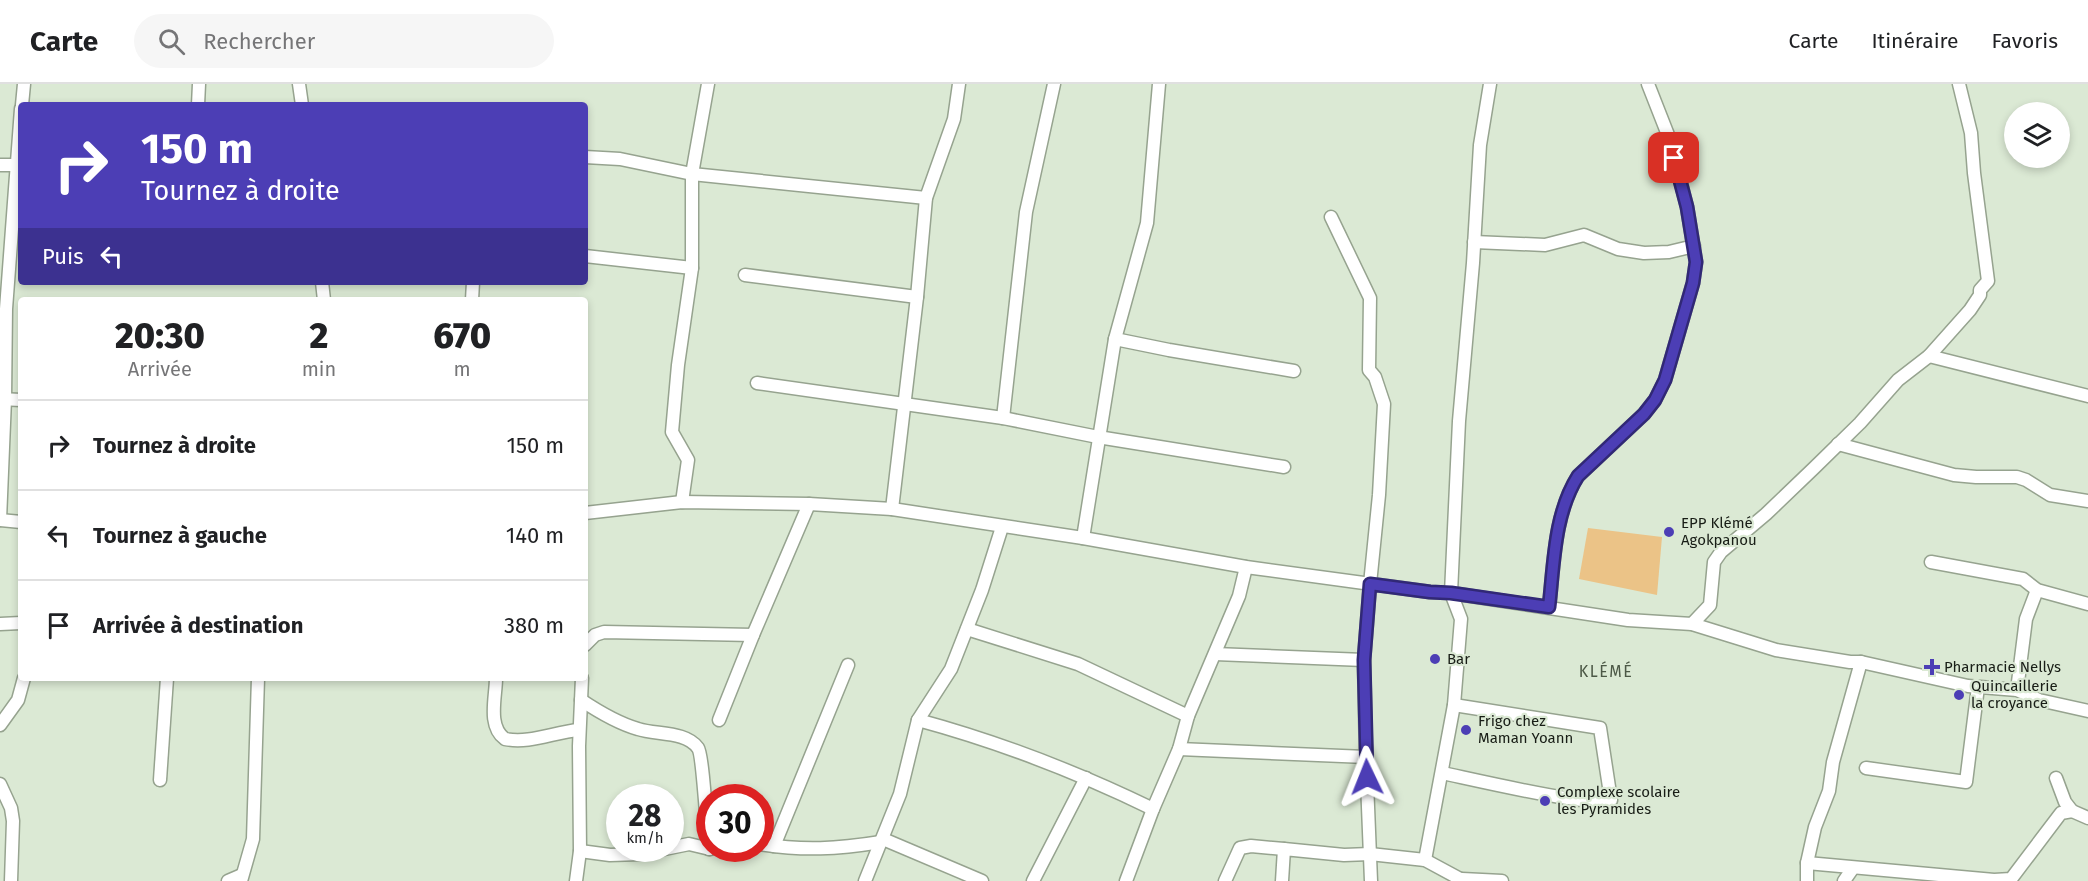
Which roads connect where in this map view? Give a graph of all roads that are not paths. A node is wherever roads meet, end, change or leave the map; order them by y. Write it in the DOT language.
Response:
graph roads {
  1 [pos="24,84"];
  2 [pos="200,84"];
  3 [pos="299,84"];
  4 [pos="708,84"];
  5 [pos="959,84"];
  6 [pos="1054,84"];
  7 [pos="1159,84"];
  8 [pos="1490,84"];
  9 [pos="1648,84"];
  10 [pos="1959,84"];
  11 [pos="22,102"];
  12 [pos="198,102"];
  13 [pos="302,102"];
  14 [pos="18,151"];
  15 [pos="588,157"];
  16 [pos="0,165"];
  17 [pos="17,165"];
  18 [pos="692,174"];
  19 [pos="18,198"];
  20 [pos="926,198"];
  21 [pos="1331,217"];
  22 [pos="1474,242"];
  23 [pos="1694,246"];
  24 [pos="588,256"];
  25 [pos="5,262"];
  26 [pos="692,268"];
  27 [pos="745,275"];
  28 [pos="917,297"];
  29 [pos="3,309"];
  30 [pos="1115,339"];
  31 [pos="1929,356"];
  32 [pos="1294,371"];
  33 [pos="757,383"];
  34 [pos="2088,396"];
  35 [pos="3,399"];
  36 [pos="18,400"];
  37 [pos="904,402"];
  38 [pos="1003,418"];
  39 [pos="1098,437"];
  40 [pos="1839,444"];
  41 [pos="1284,467"];
  42 [pos="2088,501"];
  43 [pos="682,502"];
  44 [pos="809,504"];
  45 [pos="892,509"];
  46 [pos="588,513"];
  47 [pos="0,520"];
  48 [pos="18,522"];
  49 [pos="1002,527"];
  50 [pos="1083,538"];
  51 [pos="1931,562"];
  52 [pos="1246,567"];
  53 [pos="1370,584"];
  54 [pos="2037,590"];
  55 [pos="1451,593"];
  56 [pos="2088,604"];
  57 [pos="1549,607"];
  58 [pos="18,622"];
  59 [pos="0,624"];
  60 [pos="1692,624"];
  61 [pos="967,629"];
  62 [pos="753,635"];
  63 [pos="588,642"];
  64 [pos="1215,654"];
  65 [pos="1364,660"];
  66 [pos="1861,662"];
  67 [pos="848,665"];
  68 [pos="23,681"];
  69 [pos="167,681"];
  70 [pos="258,681"];
  71 [pos="496,681"];
  72 [pos="582,681"];
  73 [pos="1978,687"];
  74 [pos="2017,690"];
  75 [pos="581,700"];
  76 [pos="1454,705"];
  77 [pos="2088,711"];
  78 [pos="1188,716"];
  79 [pos="719,720"];
  80 [pos="918,720"];
  81 [pos="0,725"];
  82 [pos="579,730"];
  83 [pos="1179,749"];
  84 [pos="1366,757"];
  85 [pos="1866,768"];
  86 [pos="1442,773"];
  87 [pos="1086,778"];
  88 [pos="2056,778"];
  89 [pos="160,780"];
  90 [pos="0,784"];
  91 [pos="703,784"];
  92 [pos="1152,809"];
  93 [pos="2072,812"];
  94 [pos="2088,818"];
  95 [pos="882,841"];
  96 [pos="696,846"];
  97 [pos="774,846"];
  98 [pos="1284,849"];
  99 [pos="580,851"];
  100 [pos="1370,854"];
  101 [pos="1425,860"];
  102 [pos="1807,863"];
  103 [pos="1852,868"];
  104 [pos="242,878"];
  105 [pos="1463,880"];
  106 [pos="2013,880"];
  107 [pos="11,881"];
  108 [pos="228,881"];
  109 [pos="576,881"];
  110 [pos="865,881"];
  111 [pos="982,881"];
  112 [pos="1033,881"];
  113 [pos="1126,881"];
  114 [pos="1224,881"];
  115 [pos="1282,881"];
  116 [pos="1371,881"];
  117 [pos="1502,881"];
  118 [pos="1807,881"];
  119 [pos="1844,881"];
  1 -- 11 [label="street"];
  2 -- 12 [label="street"];
  3 -- 13 [label="street"];
  4 -- 18 [label="street"];
  5 -- 20 [label="street"];
  6 -- 38 [label="street"];
  7 -- 30 [label="street"];
  8 -- 22 [label="street"];
  9 -- 23 [label="street"];
  10 -- 31 [label="street"];
  14 -- 17 [label="street"];
  15 -- 18 [label="street"];
  16 -- 17 [label="street"];
  17 -- 19 [label="street"];
  18 -- 20 [label="street"];
  18 -- 26 [label="street"];
  19 -- 25 [label="street"];
  20 -- 28 [label="street"];
  21 -- 53 [label="street"];
  22 -- 23 [label="street"];
  22 -- 55 [label="street"];
  23 -- 57 [label="street"];
  24 -- 26 [label="street"];
  25 -- 29 [label="street"];
  26 -- 43 [label="street"];
  27 -- 28 [label="street"];
  28 -- 37 [label="street"];
  29 -- 35 [label="street"];
  30 -- 32 [label="street"];
  30 -- 39 [label="street"];
  31 -- 34 [label="street"];
  31 -- 40 [label="street"];
  33 -- 37 [label="street"];
  35 -- 36 [label="street"];
  35 -- 47 [label="street"];
  37 -- 38 [label="street"];
  37 -- 45 [label="street"];
  38 -- 39 [label="street"];
  39 -- 41 [label="street"];
  39 -- 50 [label="street"];
  40 -- 42 [label="street"];
  40 -- 60 [label="street"];
  43 -- 44 [label="street"];
  43 -- 46 [label="street"];
  44 -- 45 [label="street"];
  44 -- 62 [label="street"];
  45 -- 49 [label="street"];
  47 -- 48 [label="street"];
  49 -- 50 [label="street"];
  49 -- 61 [label="street"];
  50 -- 52 [label="street"];
  51 -- 54 [label="street"];
  52 -- 53 [label="street"];
  52 -- 64 [label="street"];
  53 -- 55 [label="street"];
  53 -- 65 [label="street"];
  54 -- 56 [label="street"];
  54 -- 74 [label="street"];
  55 -- 57 [label="street"];
  55 -- 76 [label="street"];
  57 -- 60 [label="street"];
  58 -- 59 [label="street"];
  60 -- 66 [label="street"];
  61 -- 78 [label="street"];
  61 -- 80 [label="street"];
  62 -- 63 [label="street"];
  62 -- 79 [label="street"];
  64 -- 65 [label="street"];
  64 -- 78 [label="street"];
  65 -- 84 [label="street"];
  66 -- 73 [label="street"];
  66 -- 102 [label="street"];
  67 -- 97 [label="street"];
  68 -- 81 [label="street"];
  69 -- 89 [label="street"];
  70 -- 104 [label="street"];
  71 -- 82 [label="street"];
  72 -- 75 [label="street"];
  73 -- 74 [label="street"];
  73 -- 85 [label="street"];
  74 -- 77 [label="street"];
  75 -- 82 [label="street"];
  75 -- 91 [label="street"];
  76 -- 86 [label="street"];
  76 -- 86 [label="street"];
  78 -- 83 [label="street"];
  80 -- 87 [label="street"];
  80 -- 95 [label="street"];
  82 -- 99 [label="street"];
  83 -- 84 [label="street"];
  83 -- 92 [label="street"];
  84 -- 100 [label="street"];
  86 -- 101 [label="street"];
  87 -- 92 [label="street"];
  87 -- 112 [label="street"];
  88 -- 93 [label="street"];
  90 -- 107 [label="street"];
  92 -- 113 [label="street"];
  93 -- 94 [label="street"];
  93 -- 106 [label="street"];
  95 -- 97 [label="street"];
  95 -- 110 [label="street"];
  95 -- 111 [label="street"];
  96 -- 99 [label="street"];
  98 -- 100 [label="street"];
  98 -- 114 [label="street"];
  98 -- 115 [label="street"];
  99 -- 109 [label="street"];
  100 -- 101 [label="street"];
  100 -- 116 [label="street"];
  101 -- 105 [label="street"];
  102 -- 103 [label="street"];
  102 -- 118 [label="street"];
  103 -- 106 [label="street"];
  103 -- 119 [label="street"];
  104 -- 108 [label="street"];
  105 -- 117 [label="street"];
}
